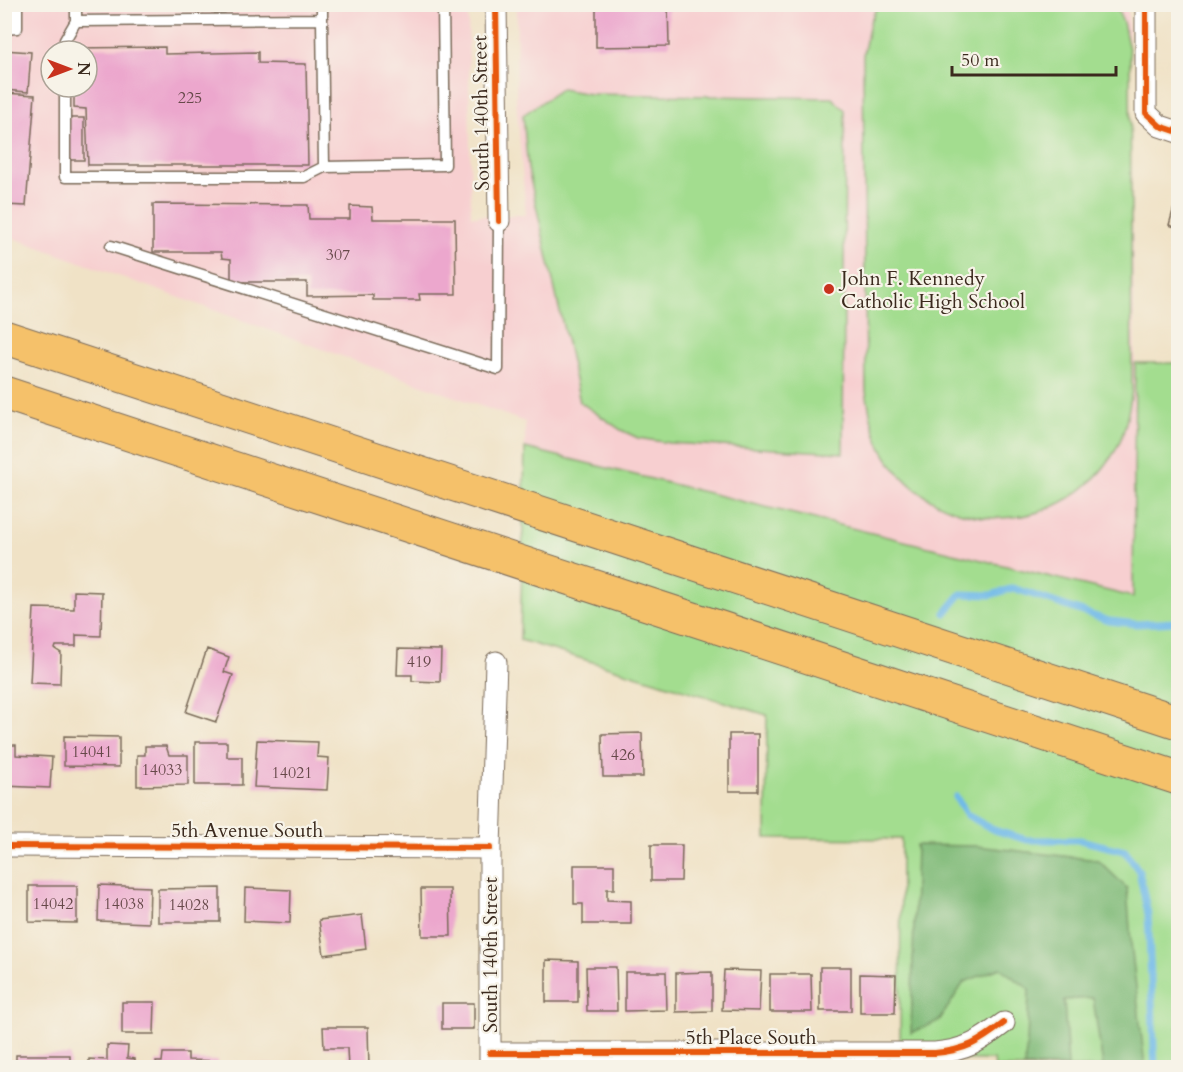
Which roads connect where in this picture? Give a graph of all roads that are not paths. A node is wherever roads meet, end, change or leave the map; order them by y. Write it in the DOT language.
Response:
graph roads {
  1 [pos="16,4"];
  2 [pos="76,4"];
  3 [pos="322,4"];
  4 [pos="443,4"];
  5 [pos="496,4"];
  6 [pos="1146,4"];
  7 [pos="322,19"];
  8 [pos="76,21"];
  9 [pos="4,28"];
  10 [pos="66,39"];
  11 [pos="65,99"];
  12 [pos="1179,132"];
  13 [pos="324,167"];
  14 [pos="499,221"];
  15 [pos="111,246"];
  16 [pos="4,332"];
  17 [pos="4,337"];
  18 [pos="75,361"];
  19 [pos="4,393"];
  20 [pos="496,662"];
  21 [pos="1179,722"];
  22 [pos="1179,778"];
  23 [pos="4,846"];
  24 [pos="490,848"];
  25 [pos="1004,1023"];
  26 [pos="490,1060"];
  1 -- 9 [label="lane"];
  2 -- 8 [label="lane"];
  3 -- 7 [label="lane"];
  4 -- 13 [label="lane"];
  5 -- 14 [label="street, South 140th Street"];
  6 -- 12 [label="street"];
  7 -- 8 [label="lane"];
  7 -- 13 [label="lane"];
  8 -- 10 [label="lane"];
  11 -- 13 [label="lane"];
  14 -- 15 [label="lane"];
  16 -- 18 [label="highway"];
  17 -- 18 [label="highway"];
  18 -- 21 [label="highway"];
  19 -- 22 [label="highway"];
  20 -- 24 [label="street, South 140th Street"];
  23 -- 24 [label="street, 5th Avenue South"];
  24 -- 26 [label="street, South 140th Street"];
  25 -- 26 [label="street, 5th Place South"];
}
